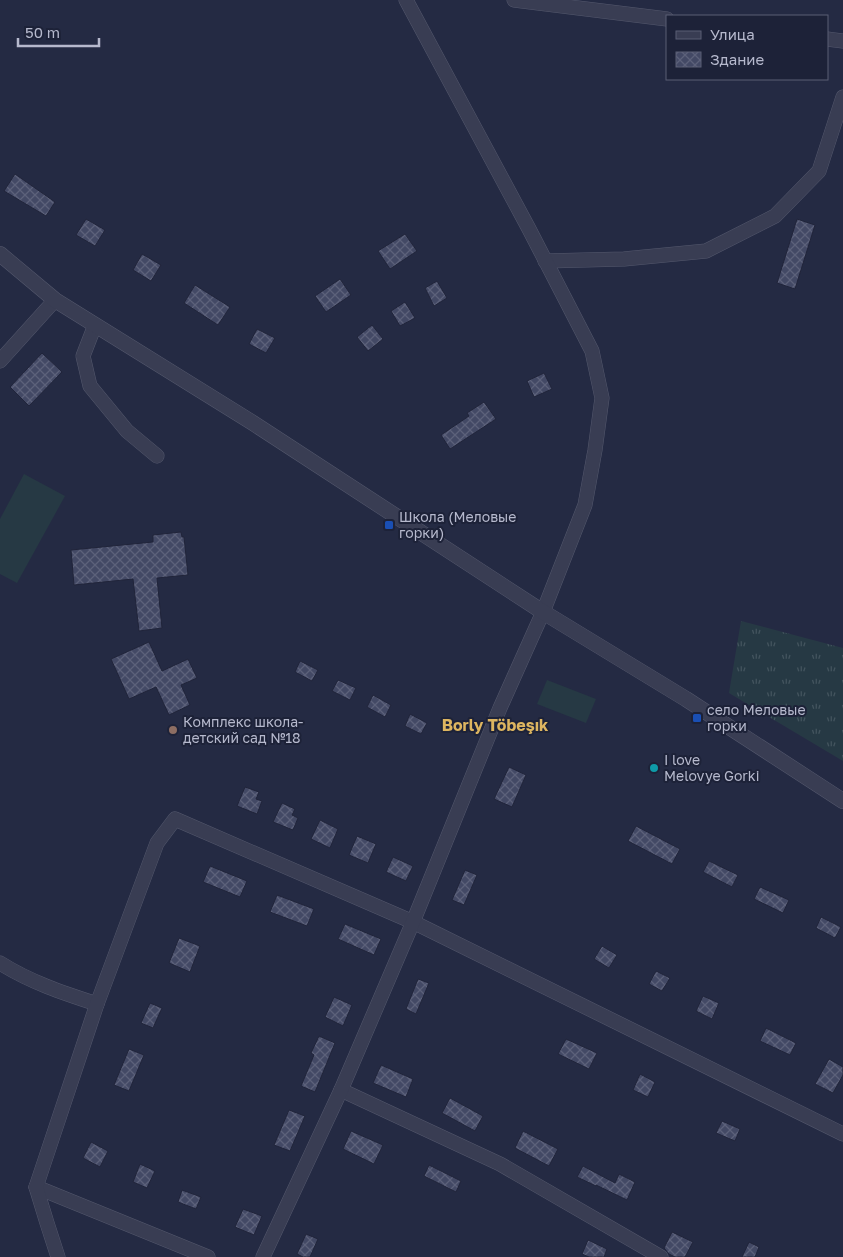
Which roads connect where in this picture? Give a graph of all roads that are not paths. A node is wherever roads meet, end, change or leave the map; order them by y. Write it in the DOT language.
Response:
graph roads {
  1 [pos="406,0"];
  2 [pos="514,0"];
  3 [pos="666,19"];
  4 [pos="828,39"];
  5 [pos="843,41"];
  6 [pos="843,97"];
  7 [pos="0,254"];
  8 [pos="545,261"];
  9 [pos="54,300"];
  10 [pos="95,325"];
  11 [pos="0,361"];
  12 [pos="157,456"];
  13 [pos="543,612"];
  14 [pos="843,802"];
  15 [pos="413,922"];
  16 [pos="0,963"];
  17 [pos="97,1004"];
  18 [pos="341,1090"];
  19 [pos="843,1134"];
  20 [pos="36,1187"];
  21 [pos="58,1257"];
  22 [pos="208,1257"];
  23 [pos="263,1257"];
  24 [pos="661,1257"];
  1 -- 8 [label="street"];
  2 -- 3 [label="street"];
  4 -- 5 [label="street"];
  6 -- 8 [label="street"];
  7 -- 9 [label="street"];
  8 -- 13 [label="street"];
  9 -- 10 [label="street"];
  9 -- 11 [label="street"];
  10 -- 12 [label="street"];
  10 -- 13 [label="street"];
  13 -- 14 [label="street"];
  13 -- 15 [label="street"];
  15 -- 17 [label="street"];
  15 -- 18 [label="street"];
  15 -- 19 [label="street"];
  16 -- 17 [label="street"];
  17 -- 20 [label="street"];
  18 -- 23 [label="street"];
  18 -- 24 [label="street"];
  20 -- 21 [label="street"];
  20 -- 22 [label="street"];
}
